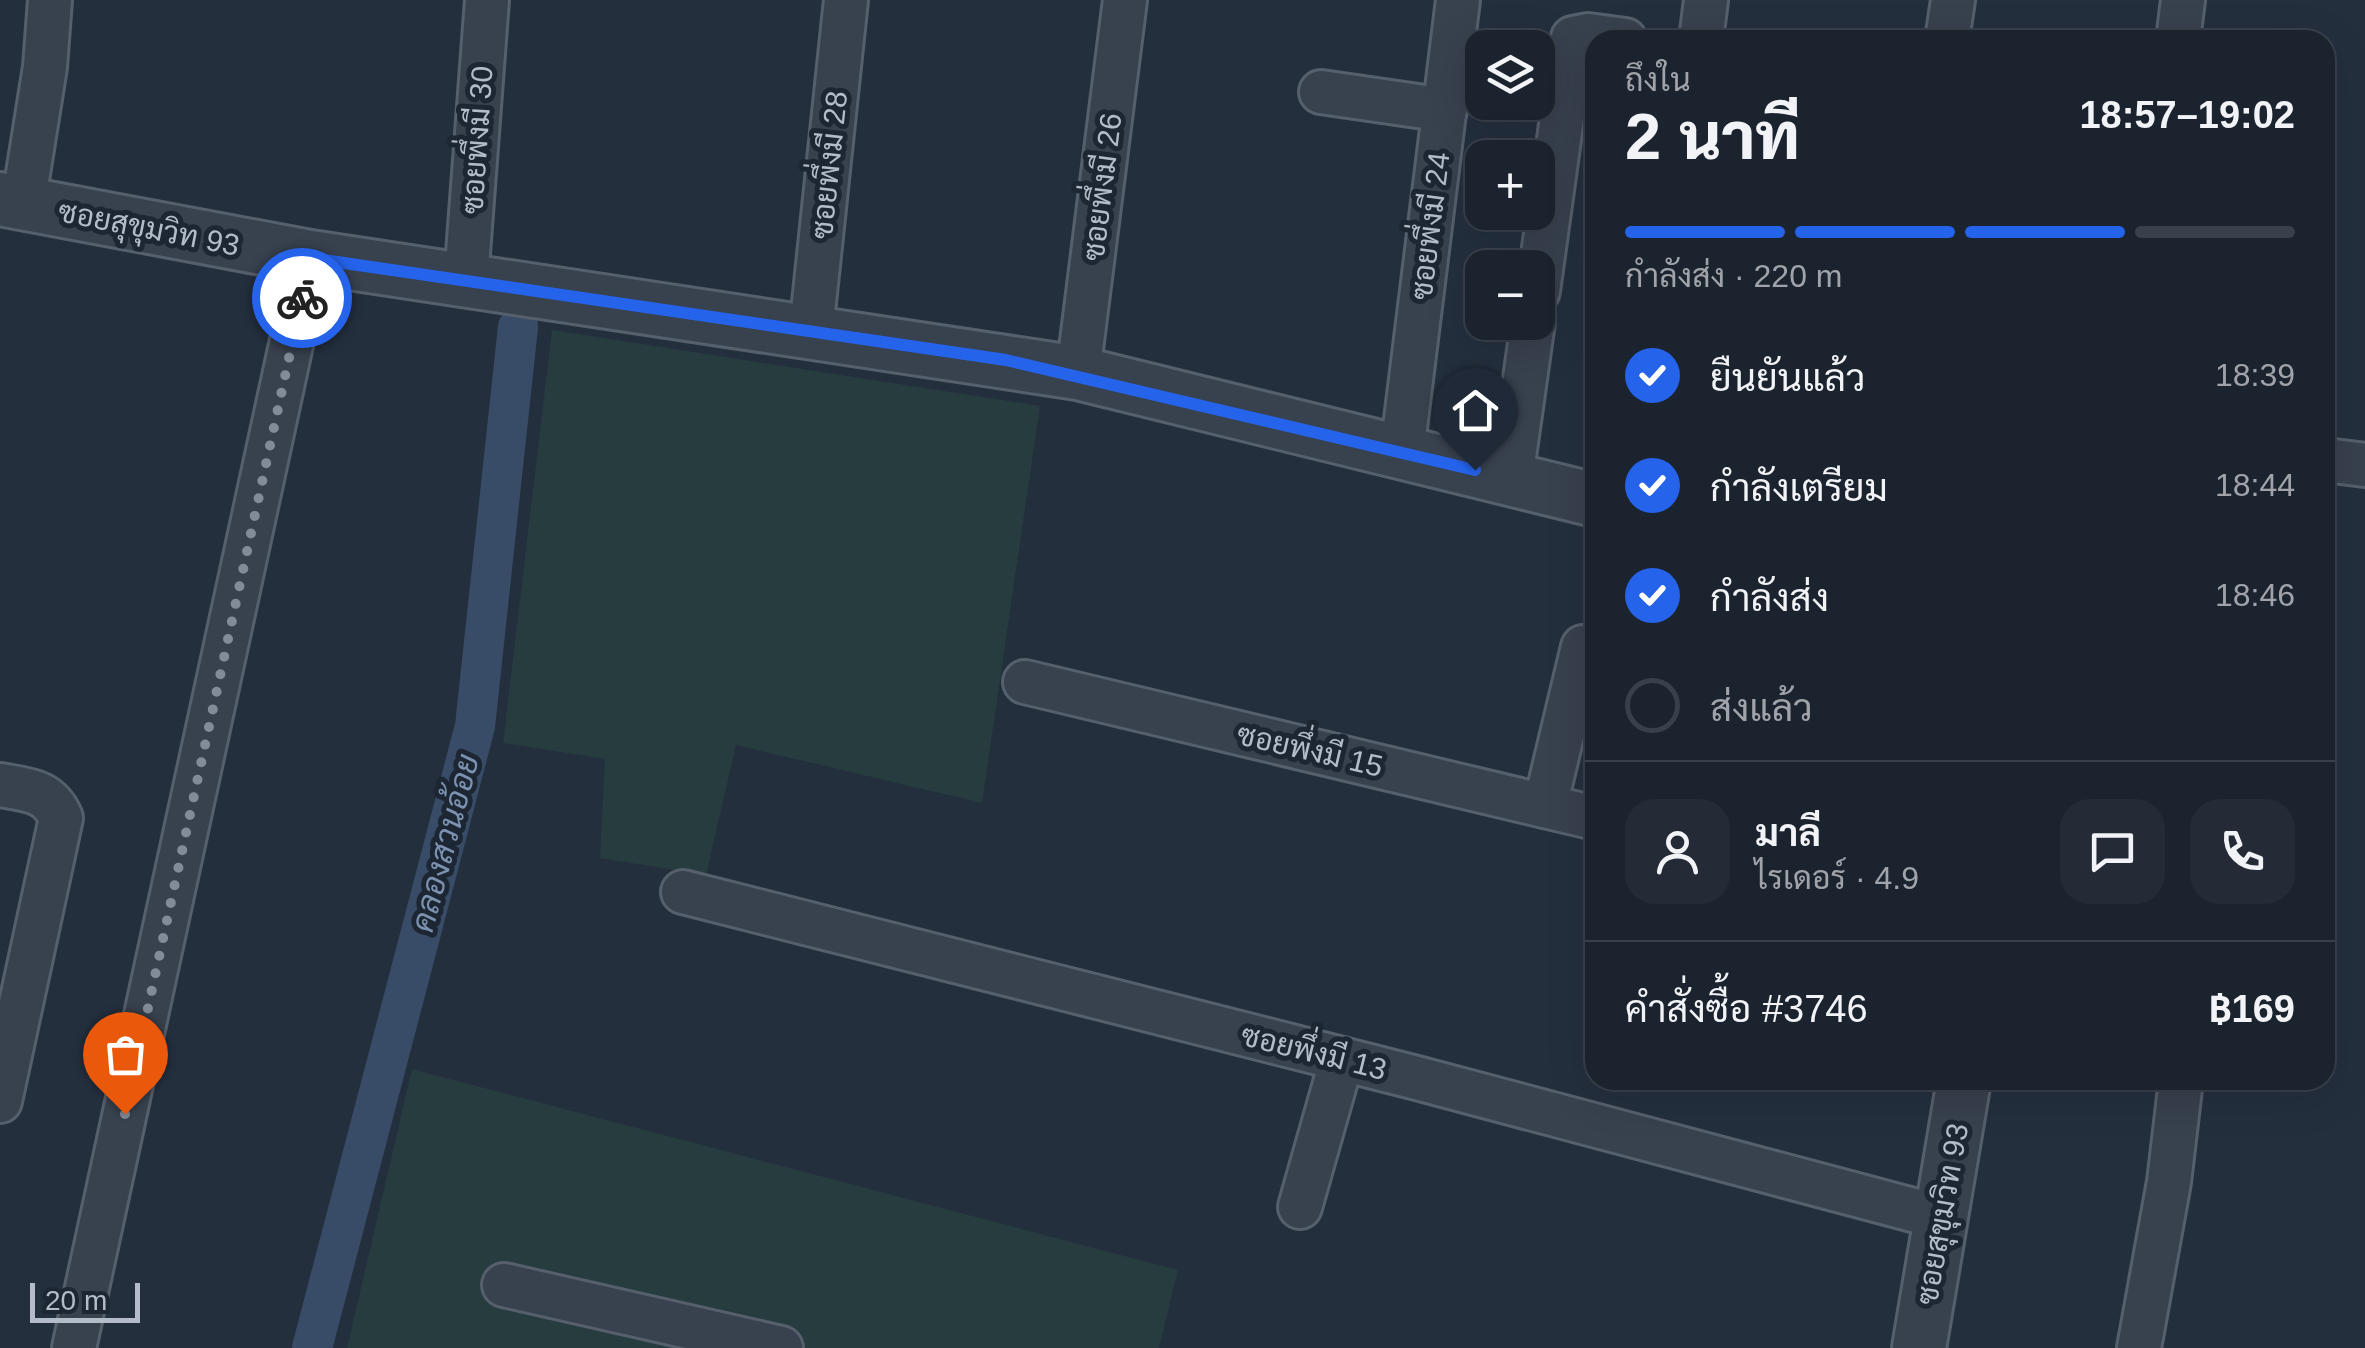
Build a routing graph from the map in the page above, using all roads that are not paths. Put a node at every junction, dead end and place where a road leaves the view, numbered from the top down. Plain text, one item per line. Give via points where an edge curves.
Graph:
1 (50, 0) edge
2 (487, 0) edge
3 (846, 0) edge
4 (1125, 0) edge
5 (1458, 0) edge
6 (1706, 0) edge
7 (1952, 0) edge
8 (2183, 0) edge
9 (1702, 30) edge
10 (1949, 30) edge
11 (2179, 30) edge
12 (1585, 36) edge
13 (1321, 92) dead end
14 (1444, 110) junction
15 (11, 202) edge
16 (1544, 250) edge
17 (310, 258) junction
18 (466, 280) junction
19 (812, 331) junction
20 (1530, 340) edge
21 (1078, 374) junction
22 (1402, 452) junction
23 (2335, 461) edge
24 (2365, 465) edge
25 (1511, 478) junction
26 (1585, 497) edge
27 (1583, 647) dead end
28 (1025, 682) dead end
29 (0, 785) edge
30 (1544, 806) junction
31 (1585, 816) edge
32 (684, 892) dead end
33 (1342, 1058) junction
34 (1962, 1090) edge
35 (2181, 1090) edge
36 (0, 1102) edge
37 (1300, 1207) dead end
38 (1943, 1218) junction
39 (504, 1285) dead end
40 (74, 1348) edge
41 (780, 1348) edge
42 (1919, 1348) edge
43 (2139, 1348) edge

1 - 15 street via 46,67
2 - 18 street, ซอยพึ่งมี 30
3 - 19 street, ซอยพึ่งมี 28
4 - 21 street, ซอยพึ่งมี 26
5 - 14 street, ซอยพึ่งมี 24
6 - 9 street
7 - 10 street
8 - 11 street
12 - 16 street via 1573,38
13 - 14 street
14 - 22 street, ซอยพึ่งมี 24
15 - 17 street, ซอยสุขุมวิท 93
17 - 18 street, ซอยสุขุมวิท 93
17 - 40 street
18 - 19 street, ซอยสุขุมวิท 93
19 - 21 street, ซอยสุขุมวิท 93
20 - 25 street
21 - 22 street, ซอยสุขุมวิท 93
22 - 25 street, ซอยสุขุมวิท 93
23 - 24 street
25 - 26 street, ซอยสุขุมวิท 93
27 - 30 street
28 - 30 street, ซอยพึ่งมี 15
29 - 36 street via 42,793 62,818
30 - 31 street, ซอยพึ่งมี 15
32 - 33 street, ซอยพึ่งมี 13
33 - 37 street
33 - 38 street, ซอยพึ่งมี 13
34 - 38 street, ซอยสุขุมวิท 93
35 - 43 street
38 - 42 street, ซอยสุขุมวิท 93
39 - 41 street

